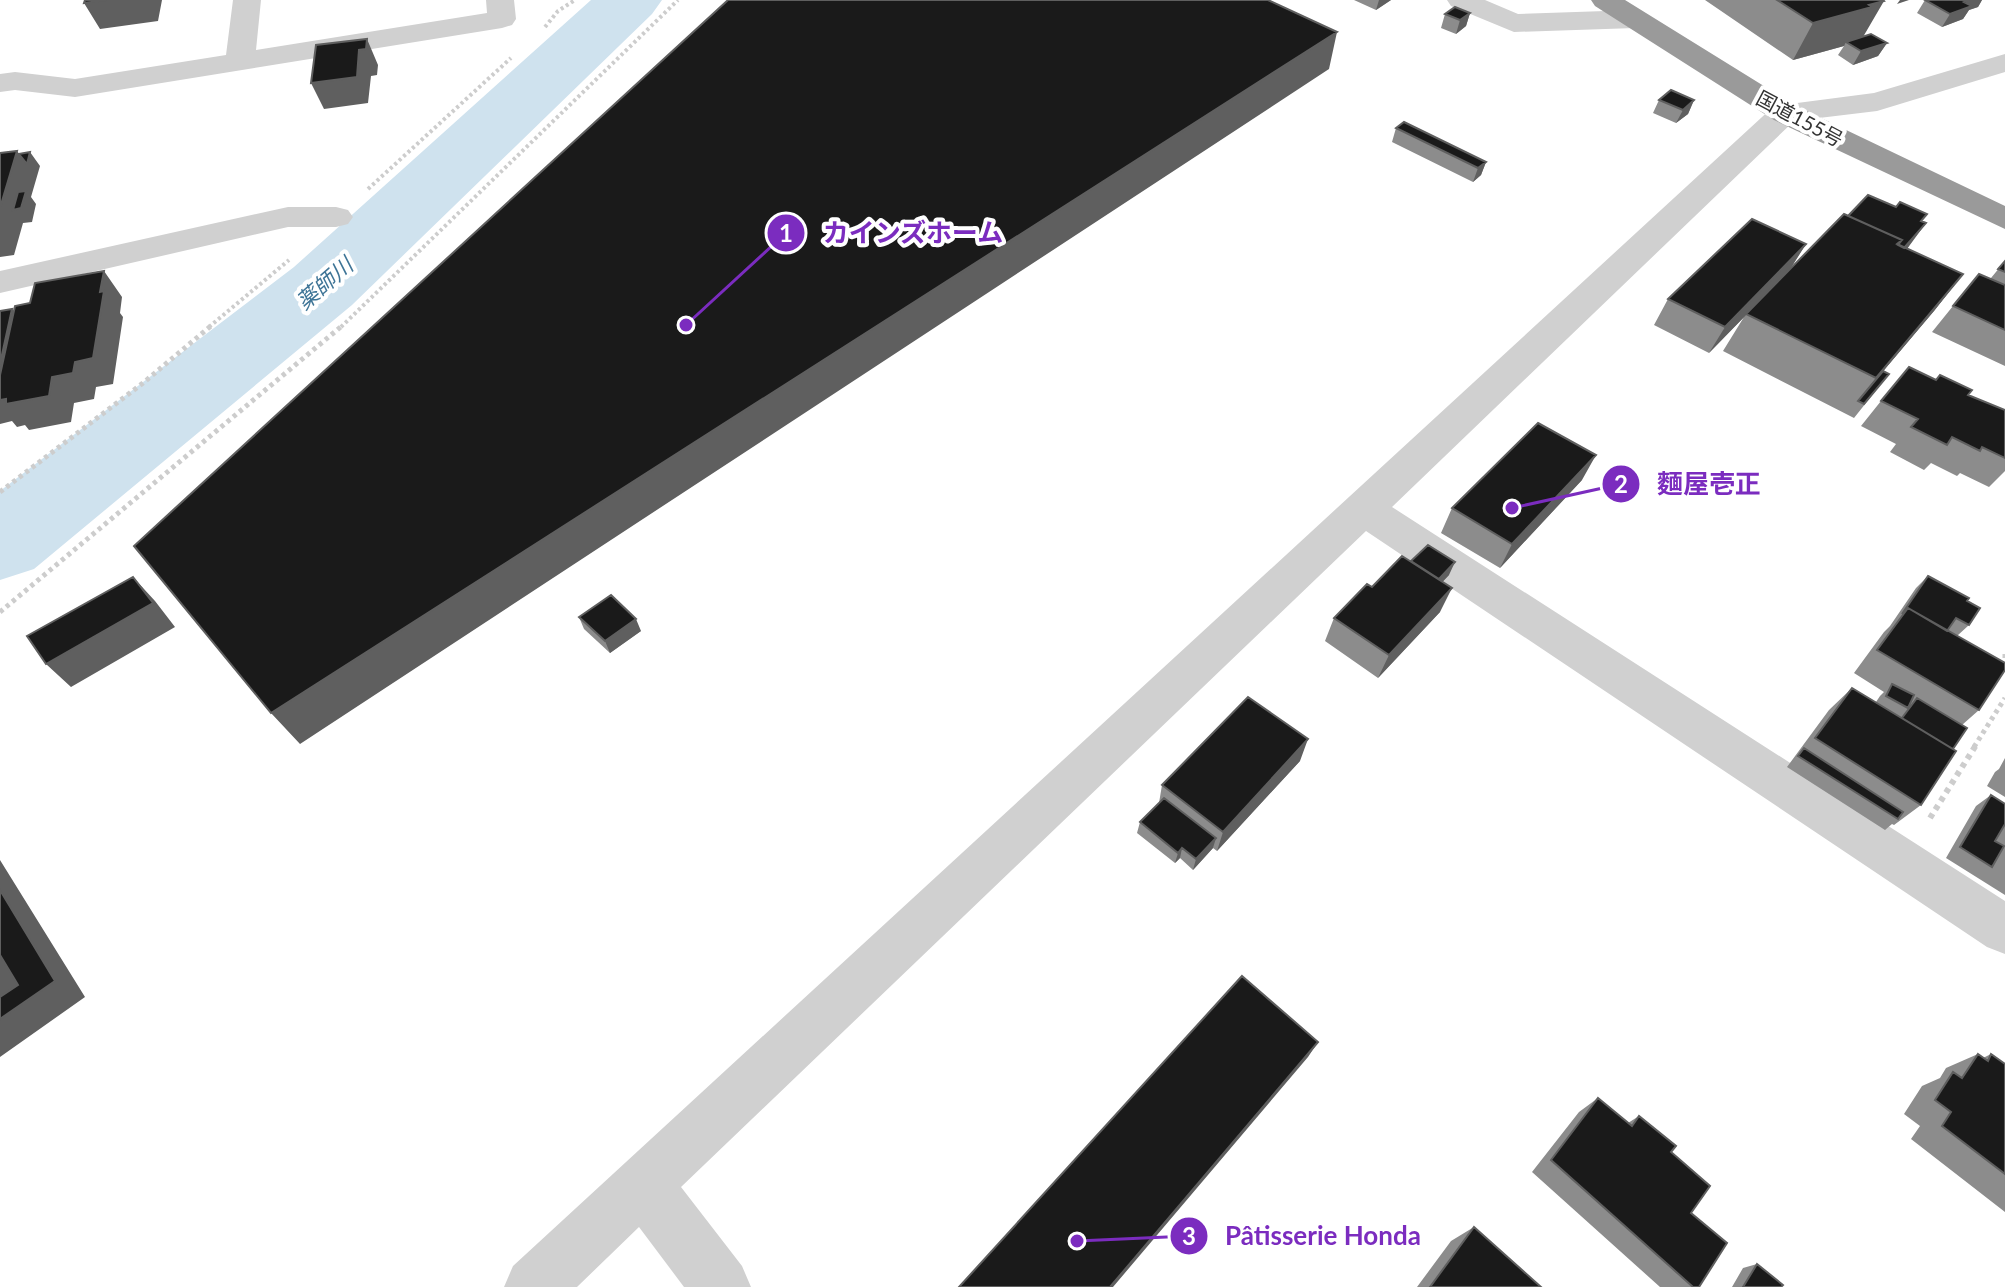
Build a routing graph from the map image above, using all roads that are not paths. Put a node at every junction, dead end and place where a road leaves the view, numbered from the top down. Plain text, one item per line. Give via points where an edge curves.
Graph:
1 (247, 0) edge
2 (500, 0) edge
3 (1461, 0) edge
4 (1605, 0) edge
5 (1635, 19) junction
6 (240, 62) junction
7 (2005, 63) edge
8 (0, 83) edge
9 (1785, 113) junction
10 (336, 217) dead end
11 (2005, 219) edge
12 (0, 282) edge
13 (1364, 509) junction
14 (2005, 930) edge
15 (644, 1186) junction
16 (534, 1287) edge
17 (721, 1287) edge

1 - 6 street
2 - 6 street via 502,19
3 - 5 street via 1514,23
4 - 5 highway, 国道155号
5 - 9 highway, 国道155号
6 - 8 street via 75,88
7 - 9 street via 1877,102
9 - 11 highway, 国道155号
9 - 13 street
10 - 12 street via 288,217
13 - 14 street
13 - 15 street
15 - 16 street
15 - 17 street

